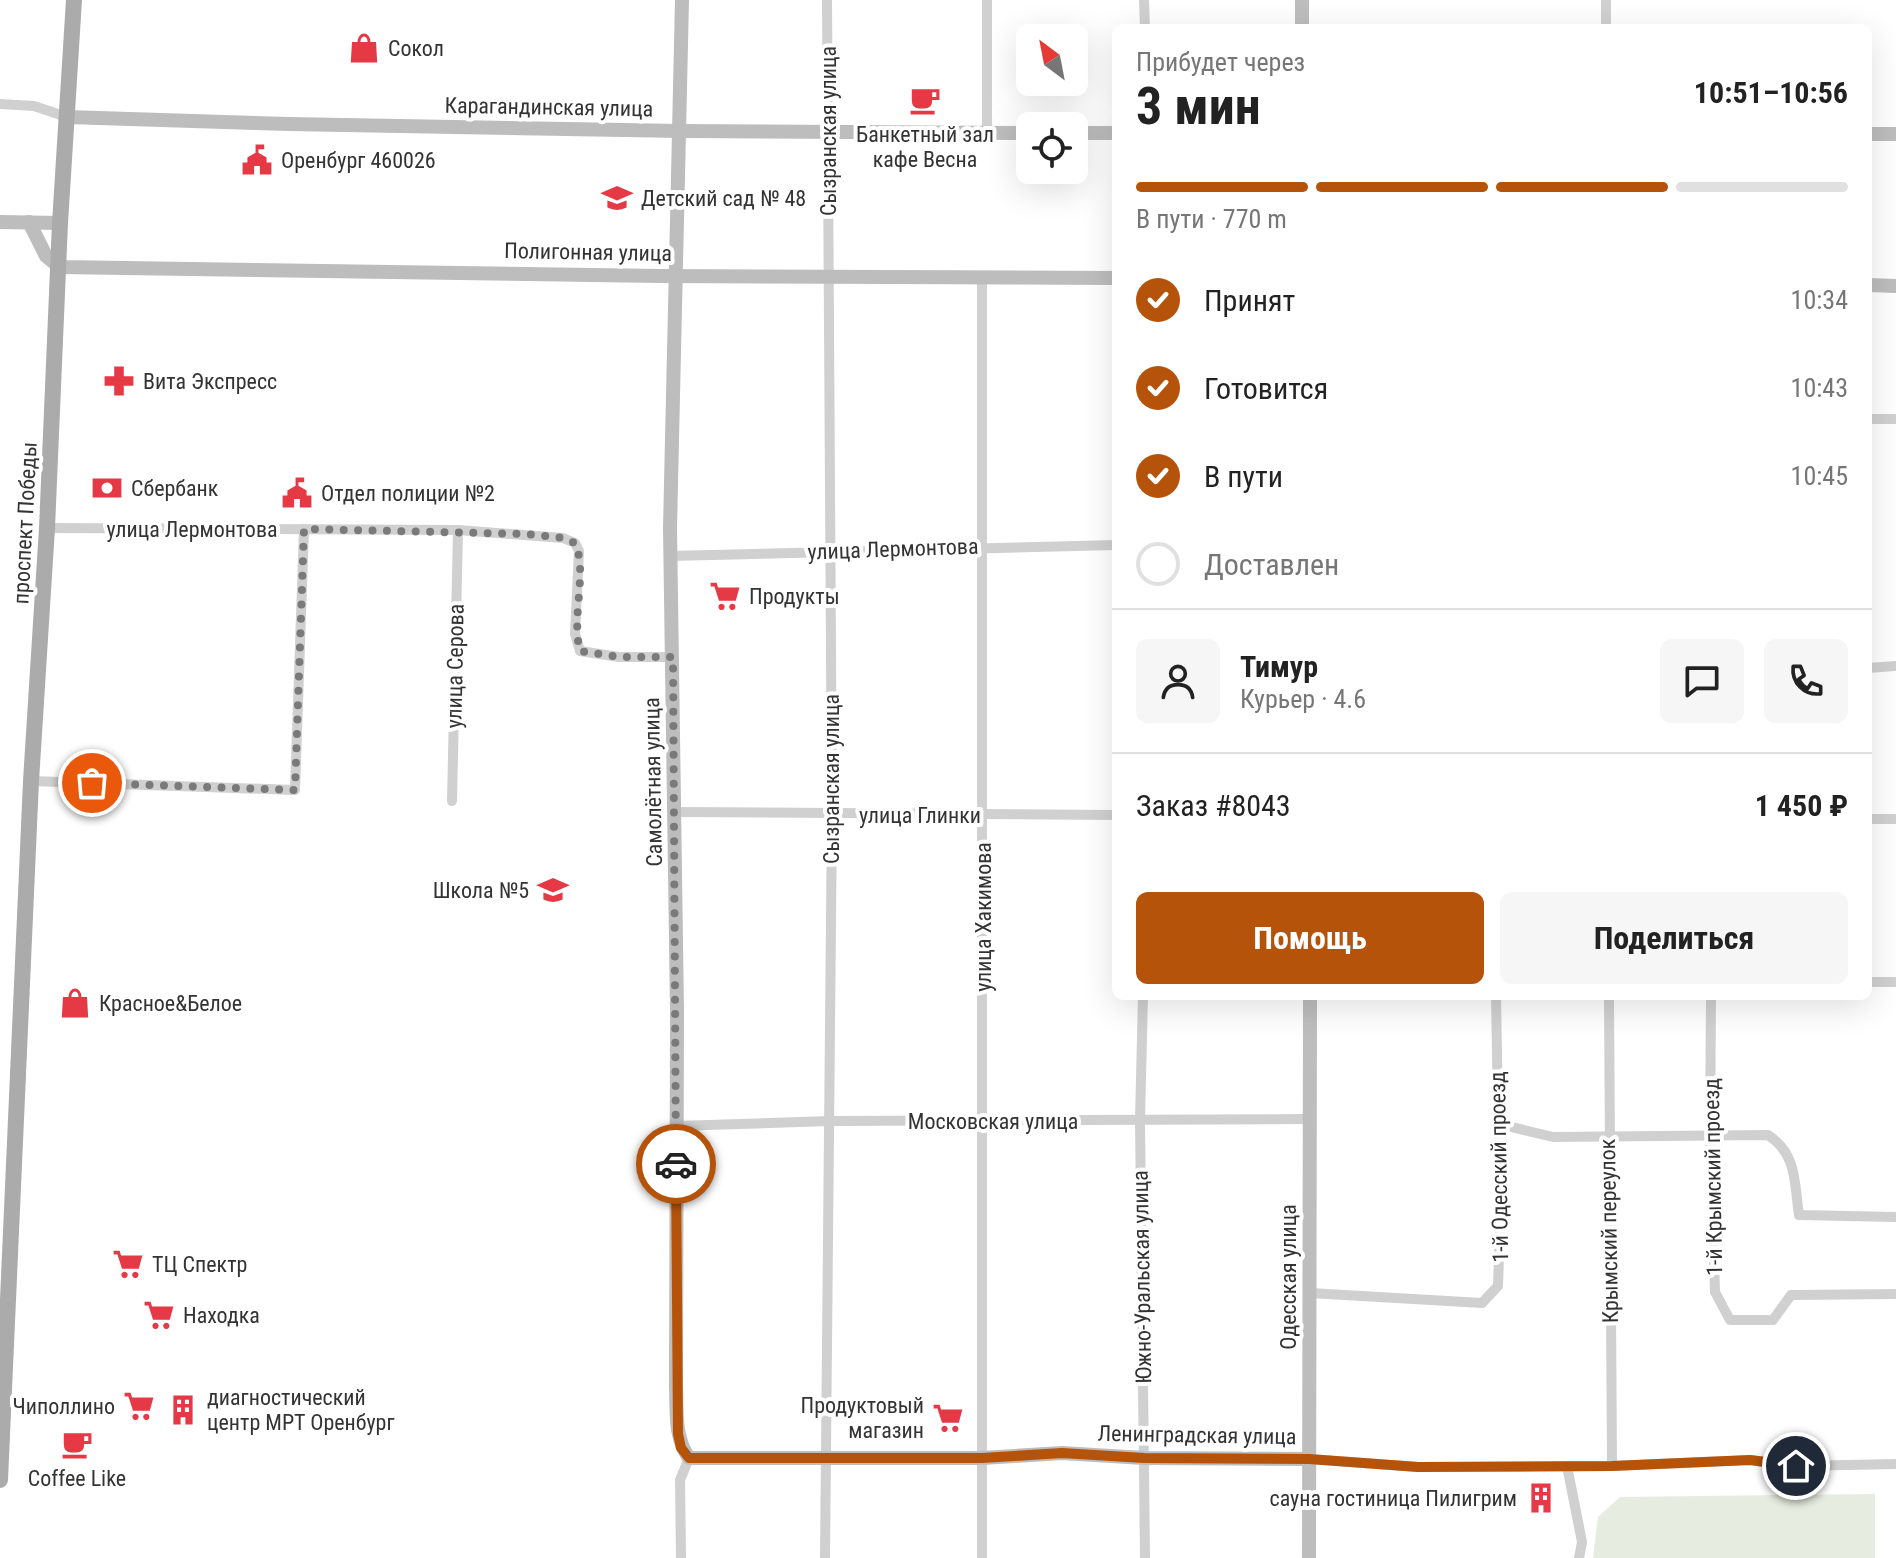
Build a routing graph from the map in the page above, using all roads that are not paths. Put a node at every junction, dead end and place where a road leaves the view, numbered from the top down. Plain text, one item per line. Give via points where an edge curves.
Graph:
1 (74, 0) edge
2 (682, 0) edge
3 (827, 0) edge
4 (987, 0) edge
5 (1144, 0) edge
6 (1302, 0) edge
7 (1606, 0) edge
8 (1145, 24) edge
9 (1302, 24) edge
10 (1606, 24) edge
11 (0, 104) edge
12 (67, 117) junction
13 (681, 131) junction
14 (829, 131) junction
15 (987, 133) junction
16 (1016, 133) edge
17 (1088, 133) edge
18 (1112, 133) edge
19 (1872, 134) edge
20 (1896, 134) edge
21 (0, 222) edge
22 (29, 222) junction
23 (60, 223) junction
24 (59, 267) junction
25 (676, 276) junction
26 (829, 277) junction
27 (982, 277) junction
28 (1112, 278) edge
29 (1872, 285) edge
30 (1896, 286) edge
31 (1872, 419) edge
32 (1896, 419) edge
33 (47, 528) junction
34 (304, 529) junction
35 (458, 530) junction
36 (1112, 545) edge
37 (983, 547) junction
38 (829, 552) junction
39 (670, 556) junction
40 (673, 657) junction
41 (1896, 666) edge
42 (1872, 668) edge
43 (31, 781) junction
44 (452, 801) dead end
45 (676, 812) junction
46 (832, 814) junction
47 (1112, 815) edge
48 (983, 816) junction
49 (1872, 819) edge
50 (1896, 819) edge
51 (1872, 982) edge
52 (1896, 982) edge
53 (1143, 1000) edge
54 (1310, 1000) edge
55 (1496, 1000) edge
56 (1609, 1000) edge
57 (1711, 1000) edge
58 (1310, 1119) junction
59 (1140, 1120) junction
60 (830, 1121) junction
61 (983, 1121) junction
62 (1499, 1124) junction
63 (676, 1126) junction
64 (1710, 1134) junction
65 (1608, 1136) junction
66 (1896, 1217) edge
67 (1310, 1293) junction
68 (1896, 1294) edge
69 (689, 1458) junction
70 (982, 1458) junction
71 (1144, 1458) junction
72 (1309, 1459) junction
73 (827, 1460) junction
74 (1896, 1464) edge
75 (1567, 1466) junction
76 (1612, 1466) junction
77 (0, 1480) edge
78 (681, 1558) edge
79 (825, 1558) edge
80 (982, 1558) edge
81 (1145, 1558) edge
82 (1309, 1558) edge
83 (1579, 1558) edge

1 - 12 main road, проспект Победы
2 - 13 street, Самолётная улица
3 - 14 street, Сызранская улица
4 - 15 street
5 - 8 street
6 - 9 street
7 - 10 street
11 - 12 street via 34,106
12 - 13 street, Карагандинская улица
12 - 23 main road, проспект Победы
13 - 14 street, Карагандинская улица
13 - 25 street, Самолётная улица
14 - 15 street, Карагандинская улица
14 - 26 street, Сызранская улица
15 - 16 street, Карагандинская улица
17 - 18 street
19 - 20 street
21 - 22 street
22 - 23 street
22 - 24 street via 46,256
23 - 24 main road, проспект Победы
24 - 25 street, Полигонная улица
24 - 33 main road, проспект Победы
25 - 26 street, Полигонная улица
25 - 39 street, Самолётная улица
26 - 27 street, Полигонная улица
26 - 38 street, Сызранская улица
27 - 28 street, Полигонная улица
27 - 37 street, улица Хакимова
29 - 30 street
31 - 32 street
33 - 34 street, улица Лермонтова
33 - 43 main road, проспект Победы
34 - 35 street, улица Лермонтова
34 - 43 street via 295,790
35 - 40 street, улица Лермонтова via 575,543 575,634 580,651
35 - 44 street, улица Серова
36 - 37 street, улица Лермонтова
37 - 38 street, улица Лермонтова
37 - 48 street, улица Хакимова
38 - 39 street, улица Лермонтова
38 - 46 street, Сызранская улица
39 - 40 street, Самолётная улица
40 - 45 street, Самолётная улица
41 - 42 street
43 - 77 main road, проспект Победы
45 - 46 street, улица Глинки
45 - 63 street, Самолётная улица
46 - 48 street, улица Глинки
46 - 60 street, Сызранская улица
47 - 48 street, улица Глинки
48 - 61 street, улица Хакимова
49 - 50 street
51 - 52 street
53 - 59 street, Южно-Уральская улица
54 - 58 street, Одесская улица
55 - 62 street, 1-й Одесский проезд
56 - 65 street, Крымский переулок
57 - 64 street, 1-й Крымский проезд
58 - 59 street, Московская улица
58 - 67 street, Одесская улица
59 - 61 street, Московская улица
59 - 71 street, Южно-Уральская улица
60 - 61 street, Московская улица
60 - 63 street, Московская улица
60 - 73 street, Сызранская улица
61 - 70 street, улица Хакимова
62 - 65 street via 1553,1137
62 - 67 street, 1-й Одесский проезд via 1500,1278 1492,1295 1482,1303
63 - 69 street, Самолётная улица via 677,1422 681,1448
64 - 65 street
64 - 66 street via 1768,1135 1787,1151 1799,1215
64 - 68 street, 1-й Крымский проезд via 1715,1292 1730,1320 1773,1320 1791,1295
65 - 76 street, Крымский переулок
67 - 72 street, Одесская улица
69 - 73 street, Ленинградская улица
69 - 78 street via 680,1480
70 - 71 street, Ленинградская улица via 1062,1453
70 - 73 street, Ленинградская улица
70 - 80 street, улица Хакимова
71 - 72 street, Ленинградская улица
71 - 81 street, Южно-Уральская улица
72 - 75 street, Ленинградская улица via 1418,1467
72 - 82 street, Одесская улица
73 - 79 street, Сызранская улица
74 - 76 street, Ленинградская улица via 1796,1466 1750,1460
75 - 76 street, Ленинградская улица
75 - 83 street via 1582,1542

